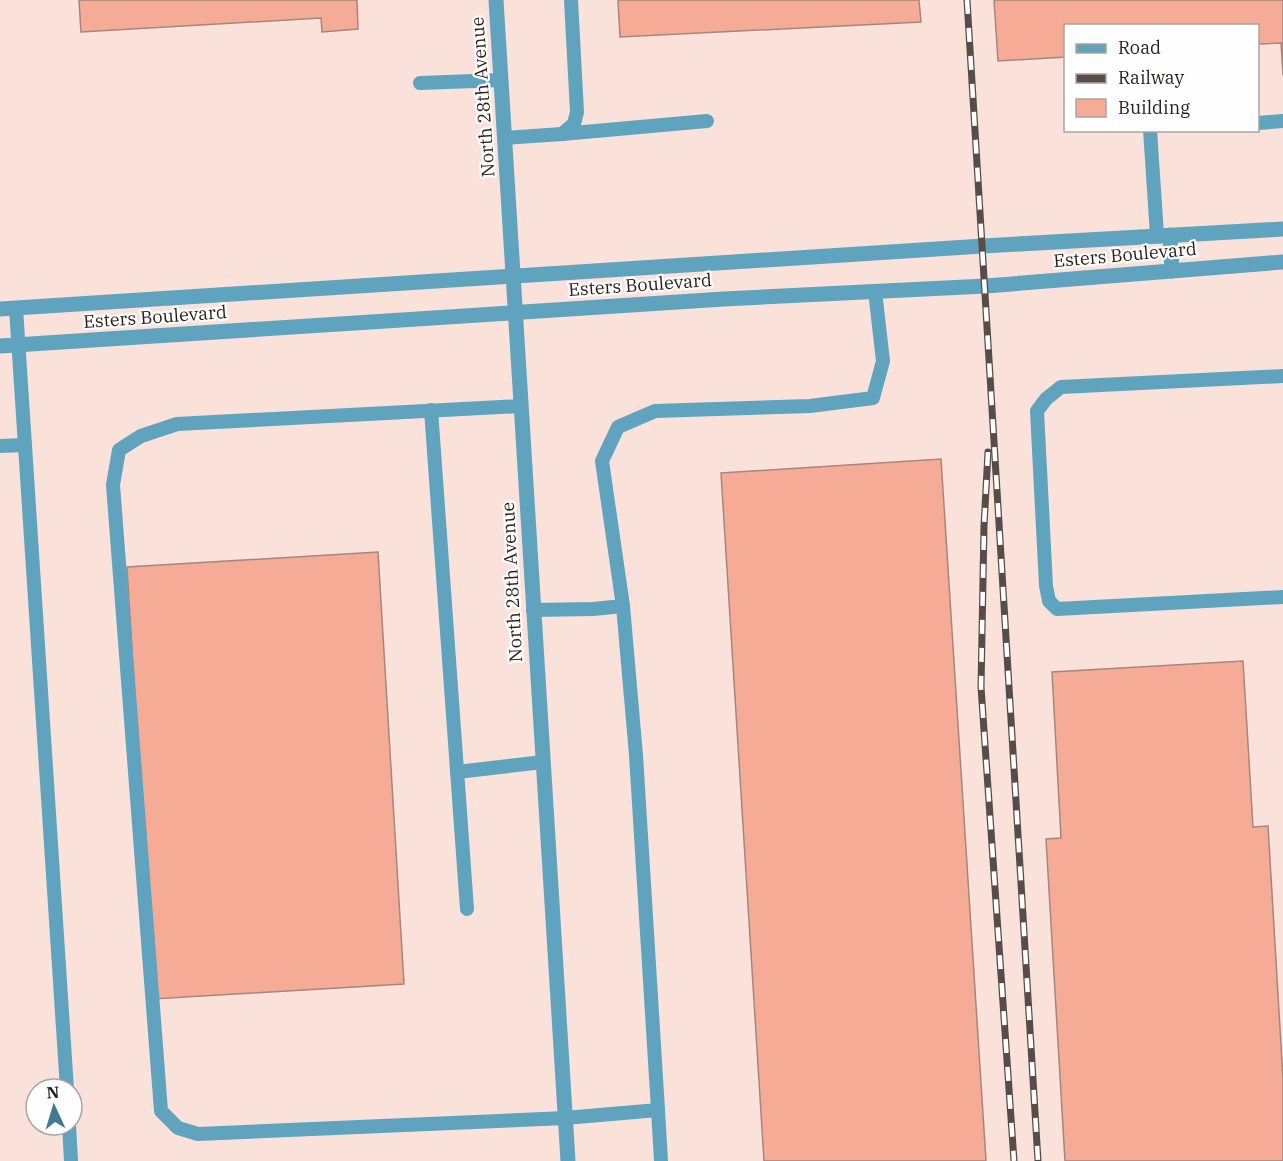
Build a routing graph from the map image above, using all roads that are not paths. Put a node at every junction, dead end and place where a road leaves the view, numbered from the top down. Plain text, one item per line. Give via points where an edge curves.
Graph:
1 (496, 0) edge
2 (571, 0) edge
3 (501, 80) junction
4 (420, 83) dead end
5 (707, 121) dead end
6 (1283, 121) edge
7 (1259, 123) edge
8 (1150, 132) edge
9 (562, 134) junction
10 (505, 138) junction
11 (1283, 229) edge
12 (1164, 235) junction
13 (1283, 262) edge
14 (1172, 271) junction
15 (513, 277) junction
16 (875, 291) junction
17 (16, 308) junction
18 (0, 309) edge
19 (515, 314) junction
20 (18, 345) junction
21 (0, 346) edge
22 (1283, 376) edge
23 (521, 406) junction
24 (431, 410) junction
25 (25, 445) junction
26 (0, 446) edge
27 (1283, 597) edge
28 (623, 606) junction
29 (533, 610) junction
30 (543, 762) junction
31 (457, 772) junction
32 (467, 909) dead end
33 (66, 1077) edge
34 (658, 1110) junction
35 (565, 1118) junction
36 (70, 1137) edge
37 (71, 1161) edge
38 (568, 1161) edge
39 (661, 1161) edge

1 - 3 street, North 28th Avenue
2 - 9 lane via 578,112 574,124
3 - 4 lane
3 - 10 street, North 28th Avenue
5 - 9 lane
6 - 7 lane
8 - 12 lane
9 - 10 lane
10 - 15 street, North 28th Avenue
11 - 12 street, Esters Boulevard
12 - 14 street
12 - 15 street, Esters Boulevard
13 - 14 street, Esters Boulevard
14 - 16 street, Esters Boulevard
15 - 17 street, Esters Boulevard
15 - 19 street, North 28th Avenue
16 - 19 street, Esters Boulevard
16 - 28 lane via 883,361 873,398 810,406 655,411 618,427 602,461
17 - 18 street, Esters Boulevard
17 - 20 lane
19 - 20 street, Esters Boulevard
19 - 23 street, North 28th Avenue
20 - 21 street, Esters Boulevard
20 - 25 lane
22 - 27 lane via 1061,387 1037,411 1046,586 1049,601 1058,609
23 - 24 lane
23 - 29 street, North 28th Avenue
24 - 31 lane
24 - 35 lane via 177,424 141,436 119,450 113,486 161,1111 178,1128 198,1134
25 - 26 lane
25 - 33 lane
28 - 29 lane
28 - 34 lane
29 - 30 street, North 28th Avenue
30 - 31 lane
30 - 35 street, North 28th Avenue
31 - 32 lane
34 - 35 lane
34 - 39 lane
35 - 38 street, North 28th Avenue
36 - 37 lane

